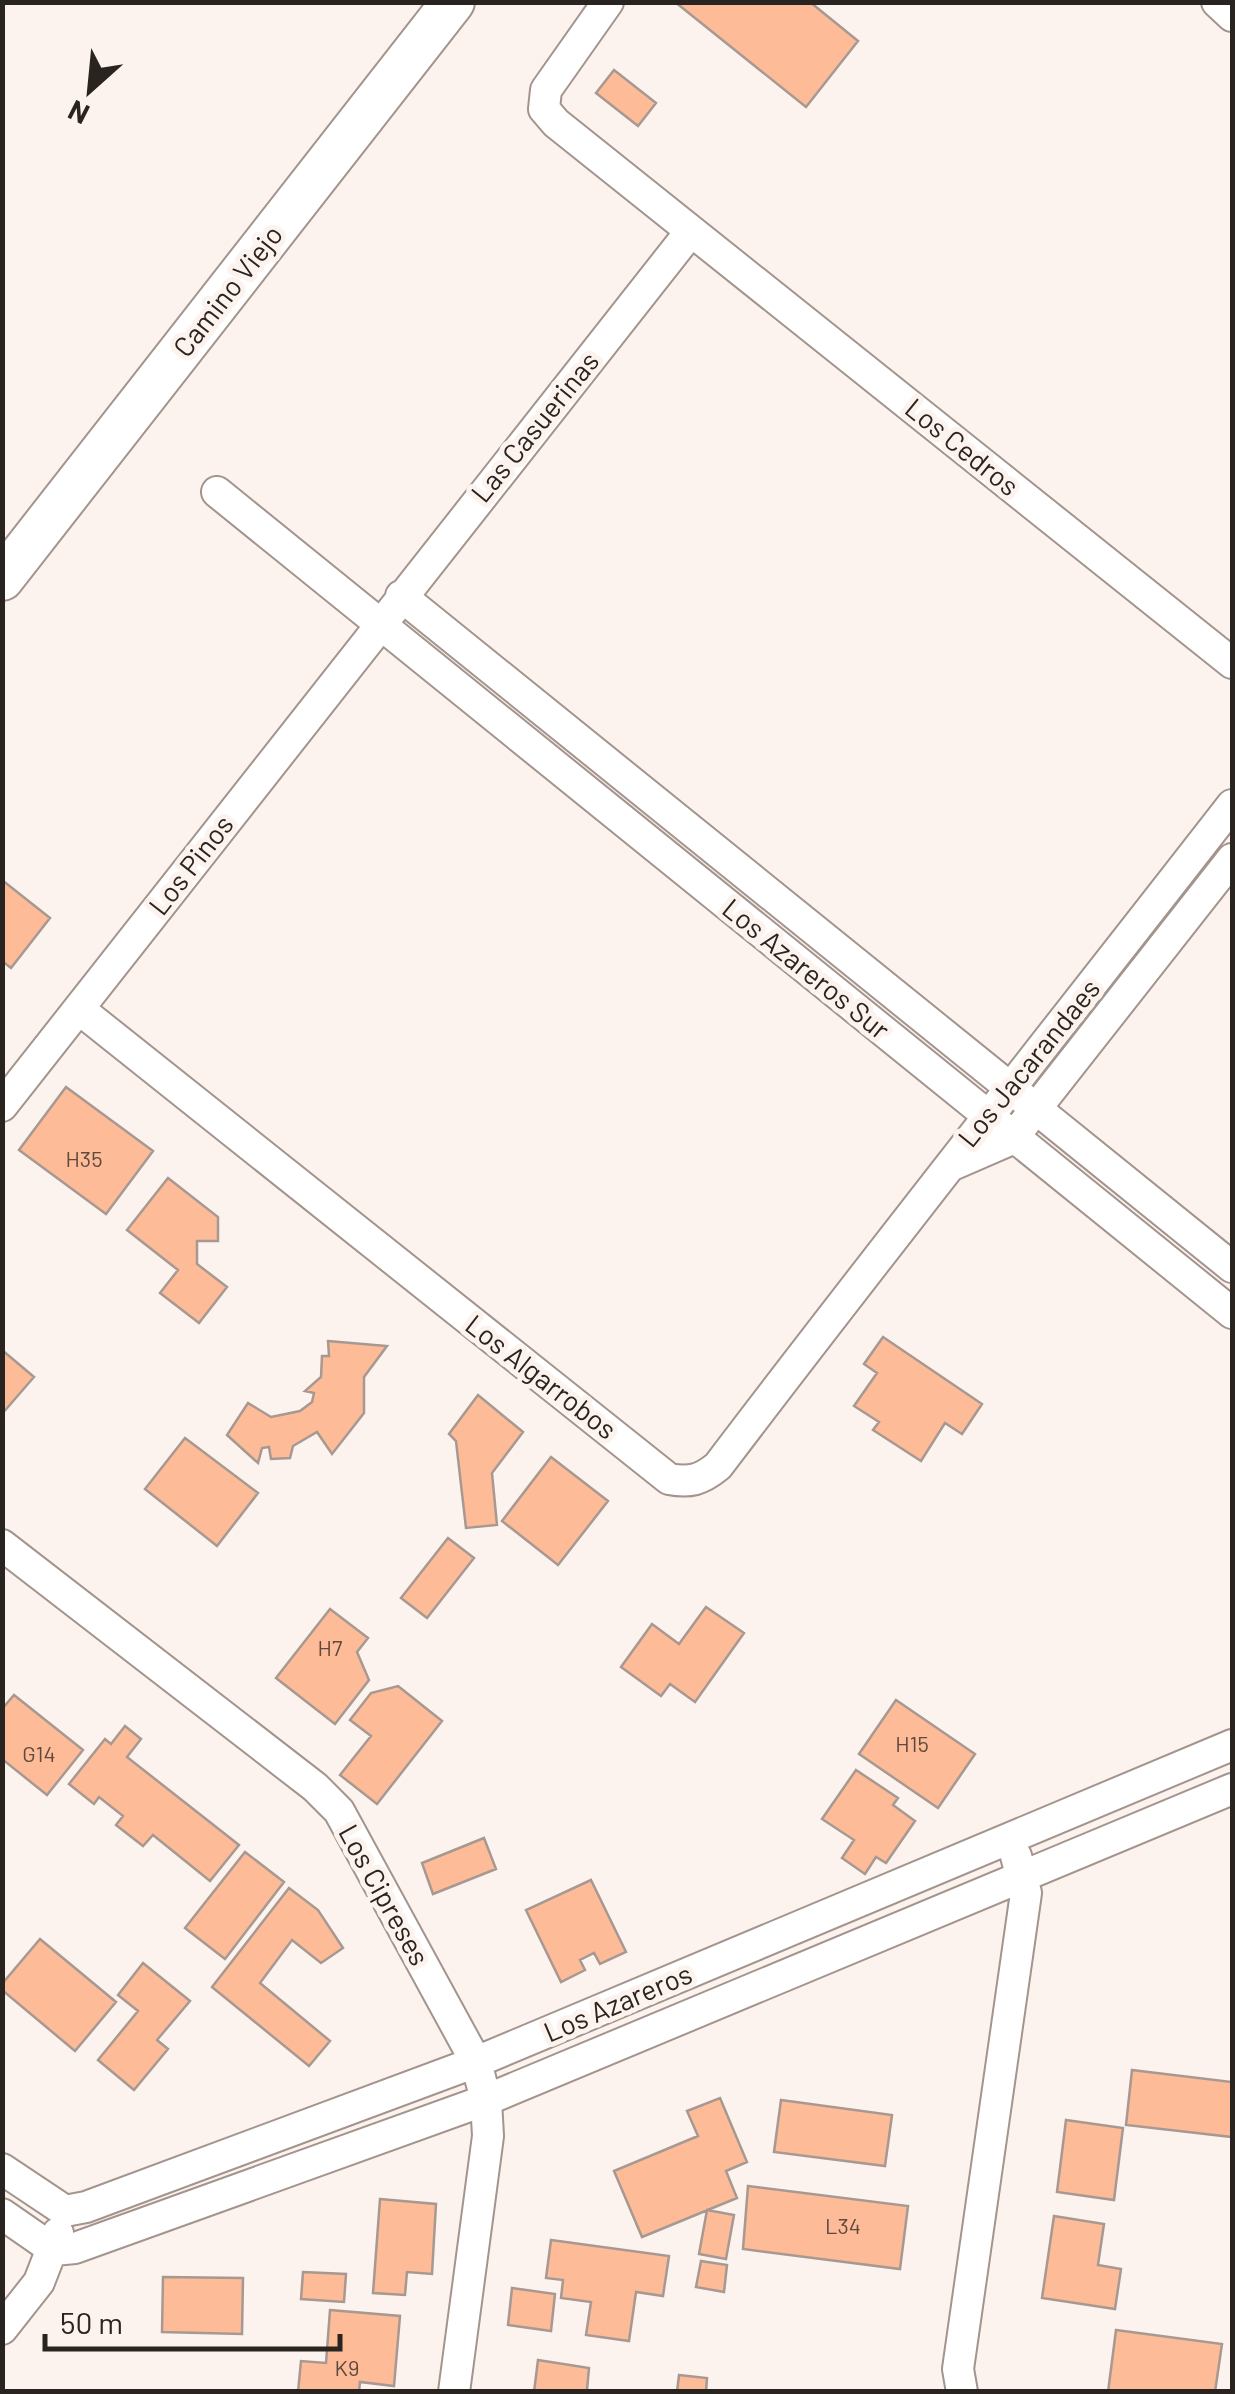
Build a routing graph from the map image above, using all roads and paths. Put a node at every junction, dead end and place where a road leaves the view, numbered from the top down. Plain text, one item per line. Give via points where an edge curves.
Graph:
1 (453, 2) edge
2 (608, 2) edge
3 (1217, 2) edge
4 (1232, 16) edge
5 (692, 231) junction
6 (217, 492) dead end
7 (2, 580) edge
8 (401, 596) junction
9 (379, 624) junction
10 (1232, 663) edge
11 (1232, 805) edge
12 (1232, 860) edge
13 (78, 1009) junction
14 (1012, 1088) junction
15 (2, 1106) edge
16 (1037, 1110) junction
17 (989, 1116) junction
18 (1012, 1139) junction
19 (943, 1169) junction
20 (1232, 1267) edge
21 (1232, 1313) edge
22 (2, 1545) edge
23 (1232, 1744) edge
24 (1232, 1788) edge
25 (1009, 1840) junction
26 (1024, 1873) junction
27 (476, 2062) junction
28 (486, 2100) junction
29 (2, 2169) edge
30 (65, 2211) junction
31 (2, 2214) edge
32 (54, 2250) junction
33 (2, 2329) edge
34 (454, 2392) edge
35 (962, 2392) edge

1 - 7 main road, Camino Viejo
2 - 5 street, Los Cedros via 546,90 544,109
3 - 4 street
5 - 8 street, Las Casuerinas
5 - 10 street, Los Cedros
6 - 9 street, Los Azareros Sur
8 - 9 street, Las Casuerinas
8 - 14 street, Los Azareros Sur
9 - 13 street, Los Pinos
9 - 17 street, Los Azareros Sur
11 - 14 street, Los Jacarandaes
12 - 16 street, Los Jacarandaes
13 - 15 street, Los Pinos
13 - 19 street, Los Algarrobos via 669,1478 687,1482 718,1466
14 - 16 street, Los Azareros Sur
14 - 17 street, Los Jacarandaes
16 - 18 street, Los Jacarandaes
16 - 20 street, Los Azareros Sur
17 - 18 street, Los Azareros Sur
17 - 19 street, Los Jacarandaes
18 - 19 street, Los Jacarandaes
18 - 21 street, Los Azareros Sur
22 - 27 street, Los Cipreses via 339,1811
23 - 25 street, Los Azareros
24 - 26 street, Los Azareros
25 - 26 street
25 - 27 street, Los Azareros
26 - 28 street, Los Azareros
26 - 35 street via 958,2370
27 - 28 street, Los Cipreses
27 - 30 street, Los Azareros
28 - 32 street, Los Azareros
28 - 34 street, Los Cipreses via 488,2136
29 - 30 street
30 - 32 street
31 - 32 street
32 - 33 street

